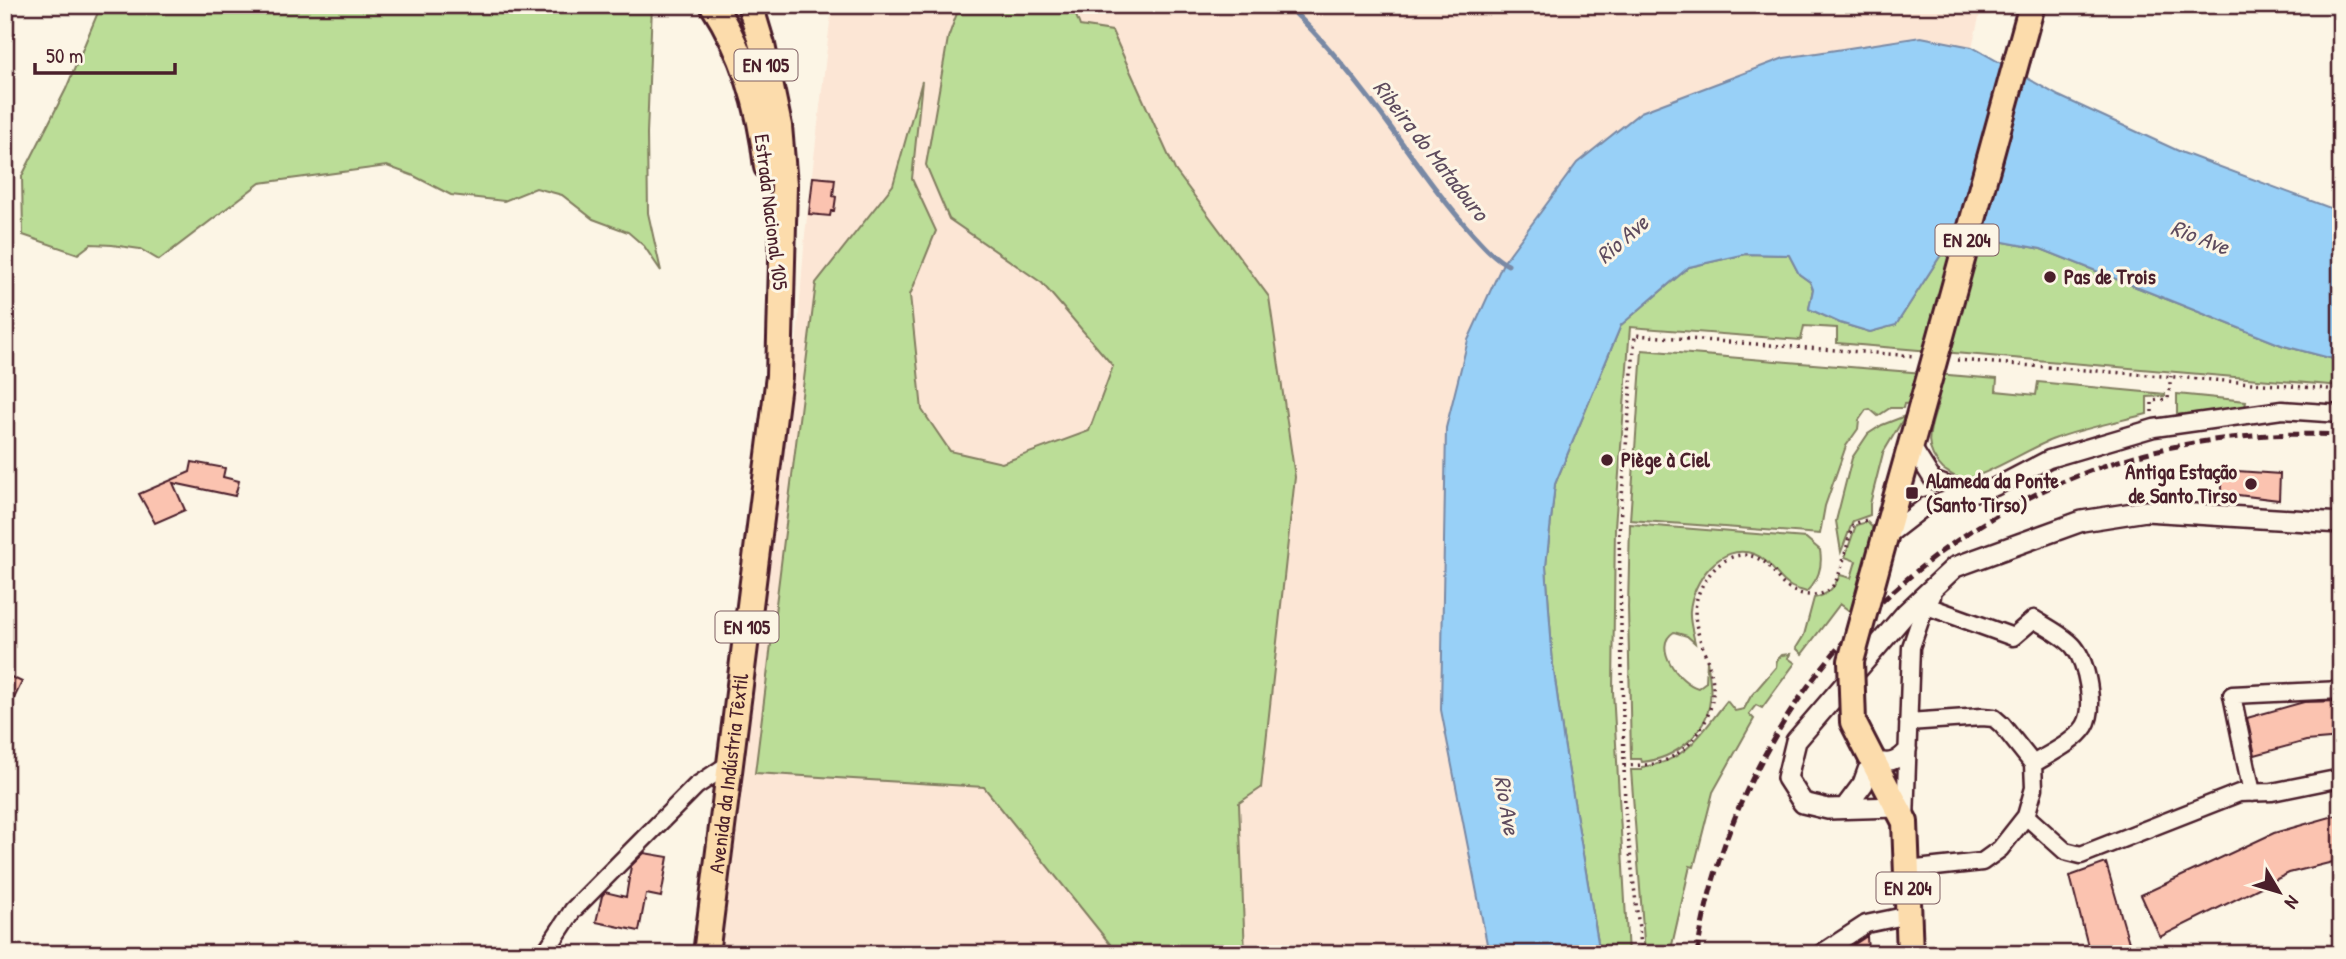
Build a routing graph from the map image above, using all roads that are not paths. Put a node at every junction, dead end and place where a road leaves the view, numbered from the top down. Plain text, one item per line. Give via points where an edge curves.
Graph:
1 (713, 5) edge
2 (750, 5) edge
3 (2032, 5) edge
4 (782, 300) junction
5 (2341, 414) edge
6 (1914, 434) junction
7 (1970, 494) junction
8 (2341, 523) edge
9 (1878, 528) junction
10 (1942, 579) junction
11 (1927, 606) junction
12 (1894, 625) junction
13 (1911, 646) junction
14 (2341, 690) edge
15 (1908, 722) junction
16 (1908, 749) junction
17 (1872, 759) junction
18 (729, 764) junction
19 (2033, 764) junction
20 (2341, 778) edge
21 (2252, 793) junction
22 (1845, 808) junction
23 (1901, 814) junction
24 (2026, 816) junction
25 (1907, 870) junction
26 (1909, 915) junction
27 (544, 954) edge
28 (706, 954) edge
29 (1821, 954) edge
30 (1910, 954) edge

1 - 4 main road, Estrada Nacional 105 / EN 105 via 736,47 764,142
2 - 4 main road, Estrada Nacional 105 / EN 105 via 779,126 784,185
3 - 6 main road, EN 204, bridge
4 - 18 main road, Avenida da Indústria Têxtil / EN 105 via 779,376
5 - 7 street via 2282,411 2154,428 2049,459 1995,487
6 - 7 street via 1933,480
6 - 9 main road, EN 204
7 - 9 street via 1926,506
8 - 10 street via 2146,511 2082,521 1955,567
9 - 17 main road, EN 204, bridge via 1851,661 1853,722
10 - 11 street
10 - 12 street
11 - 13 street
11 - 19 street via 2013,636 2034,619 2074,647 2087,678 2087,724
12 - 13 street
12 - 22 street via 1796,741 1787,778 1804,803
13 - 15 street
14 - 21 street via 2232,695
15 - 16 street
15 - 19 street via 1994,718
16 - 17 street via 1888,764
16 - 23 street
17 - 22 street via 1863,784
17 - 23 main road, EN 204
18 - 27 street via 696,786 573,910
18 - 28 main road, Avenida da Indústria Têxtil / EN 105
19 - 24 street via 2034,788
20 - 21 street
21 - 24 street via 2239,793 2081,855 2065,851
22 - 23 street
23 - 25 main road, EN 204
24 - 25 street via 2000,849 1982,862
25 - 26 main road, EN 204
26 - 29 street via 1866,924
26 - 30 main road, EN 204

